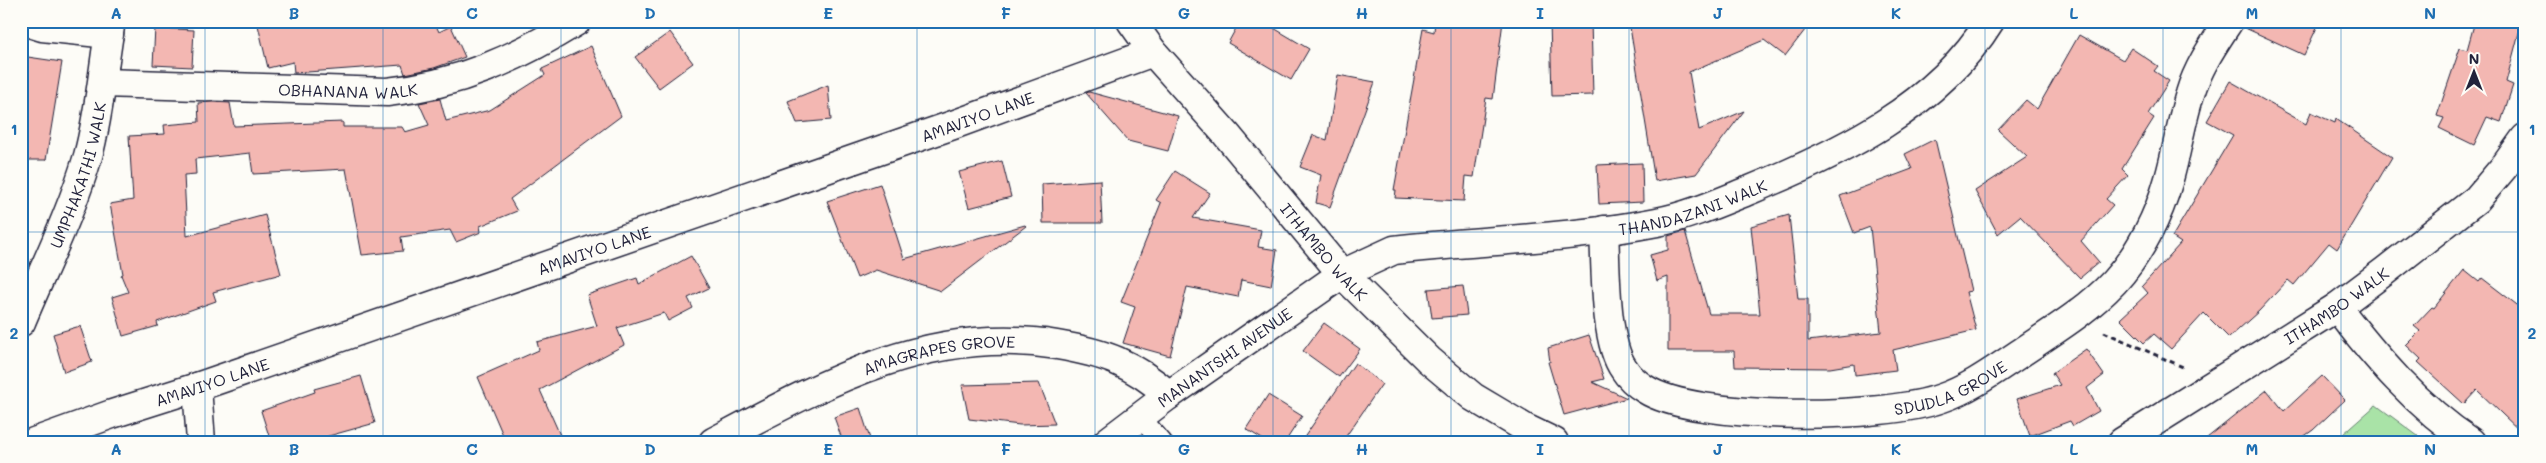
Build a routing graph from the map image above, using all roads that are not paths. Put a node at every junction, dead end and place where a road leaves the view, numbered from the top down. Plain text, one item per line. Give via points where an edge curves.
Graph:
1 (22, 21) edge
2 (577, 21) edge
3 (1131, 21) edge
4 (1990, 21) edge
5 (2229, 21) edge
6 (110, 28) edge
7 (1153, 52) junction
8 (103, 83) junction
9 (2525, 138) edge
10 (1604, 230) junction
11 (1342, 274) junction
12 (27, 292) edge
13 (2336, 307) junction
14 (21, 322) edge
15 (197, 387) junction
16 (1169, 395) junction
17 (1140, 417) junction
18 (34, 442) edge
19 (201, 442) edge
20 (713, 442) edge
21 (1107, 442) edge
22 (1162, 442) edge
23 (1554, 442) edge
24 (2122, 442) edge
25 (2472, 442) edge

1 - 6 street via 42,27
2 - 8 street, OBHANANA WALK via 472,75 410,90 387,92
3 - 7 street, ITHAMBO WALK
4 - 10 street, THANDAZANI WALK via 1967,55 1944,79 1919,100 1849,144 1807,166 1709,206 1660,222
5 - 10 street, SDUDLA GROVE via 2199,70 2169,180 2149,229 2115,281 2072,317 1968,387 1922,405 1896,410 1814,413 1733,411 1702,408 1646,390 1622,367 1614,347
6 - 8 street, UMPHAKATHI WALK
7 - 11 street, ITHAMBO WALK
7 - 15 street, AMAVIYO LANE
8 - 12 street, UMPHAKATHI WALK via 79,184
9 - 13 street, ITHAMBO WALK via 2476,199
10 - 11 street, THANDAZANI WALK via 1394,250
11 - 16 street, MANANTSHI AVENUE
11 - 23 street, ITHAMBO WALK via 1429,360 1474,397
12 - 14 street, UMPHAKATHI WALK
13 - 24 street, ITHAMBO WALK
13 - 25 street via 2372,354 2434,414
15 - 18 street, AMAVIYO LANE
15 - 19 street
16 - 17 street, MANANTSHI AVENUE
16 - 20 street, AMAGRAPES GROVE via 1146,375 1101,354 1040,342 956,343 880,362 807,394
17 - 21 street, MANANTSHI AVENUE
17 - 22 lane

